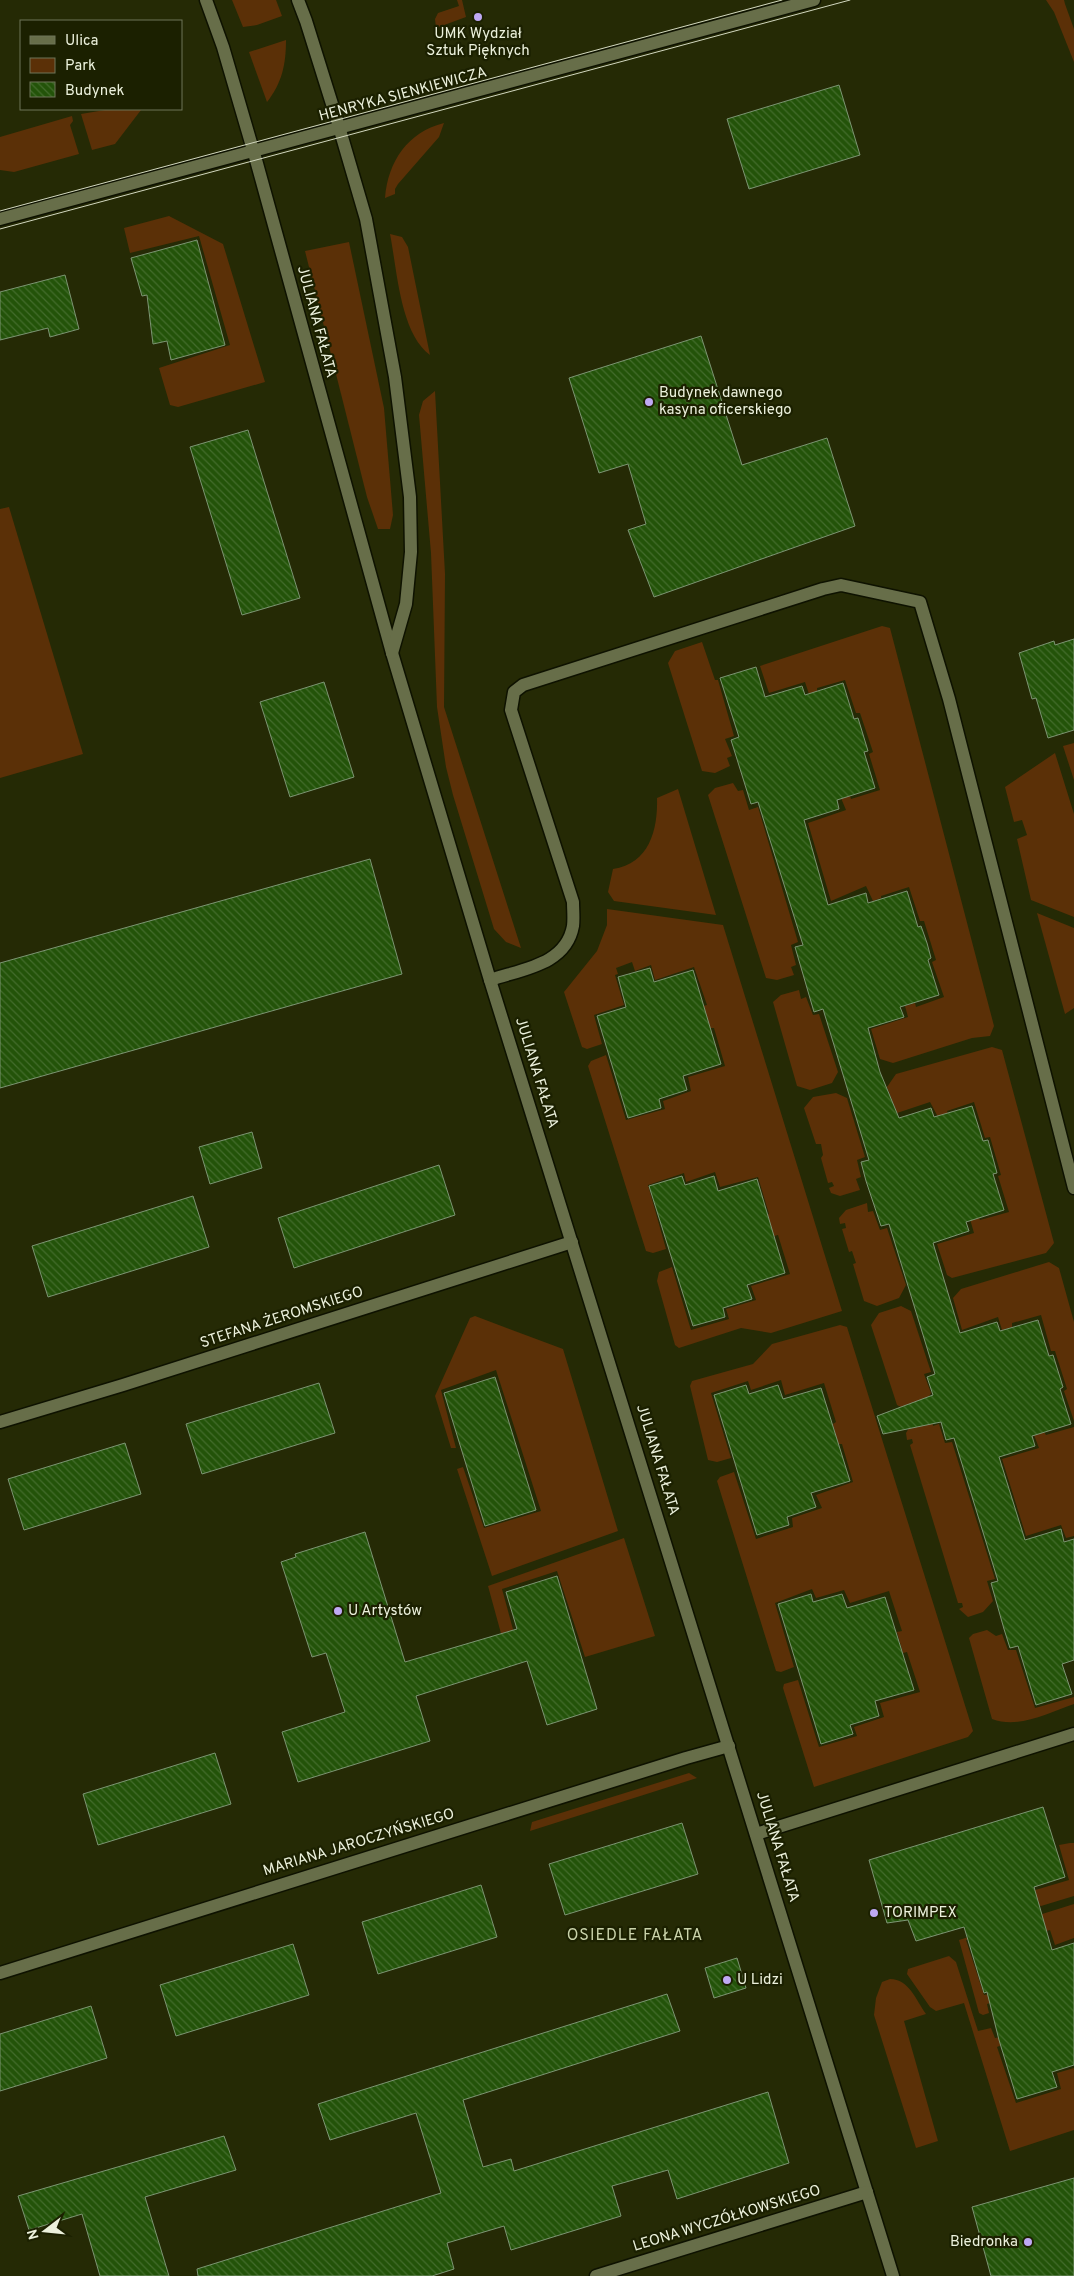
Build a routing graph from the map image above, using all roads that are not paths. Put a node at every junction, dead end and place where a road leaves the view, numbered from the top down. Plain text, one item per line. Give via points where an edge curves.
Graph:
1 (206, 0) edge
2 (298, 0) edge
3 (814, 0) edge
4 (340, 129) junction
5 (253, 152) junction
6 (0, 219) edge
7 (392, 653) junction
8 (490, 980) junction
9 (1074, 1188) edge
10 (572, 1242) junction
11 (0, 1422) edge
12 (1074, 1734) edge
13 (729, 1746) junction
14 (756, 1834) junction
15 (0, 1973) edge
16 (868, 2192) junction
17 (596, 2276) edge
18 (894, 2276) edge

1 - 5 street, JULIANA FAŁATA
2 - 4 street
3 - 4 street, HENRYKA SIENKIEWICZA
4 - 5 street, HENRYKA SIENKIEWICZA
4 - 7 street via 366,219 389,339 410,497 412,552 408,588
5 - 6 street, HENRYKA SIENKIEWICZA
5 - 7 street, JULIANA FAŁATA
7 - 8 street, JULIANA FAŁATA
8 - 9 street via 549,961 568,942 573,925 573,902 511,710 514,692 523,685 841,585 920,602 949,699
8 - 10 street, JULIANA FAŁATA
10 - 11 street, STEFANA ŻEROMSKIEGO
10 - 13 street, JULIANA FAŁATA
12 - 14 street
13 - 14 street, JULIANA FAŁATA
13 - 15 street, MARIANA JAROCZYŃSKIEGO
14 - 16 street, JULIANA FAŁATA
16 - 17 street, LEONA WYCZÓŁKOWSKIEGO
16 - 18 street, JULIANA FAŁATA

